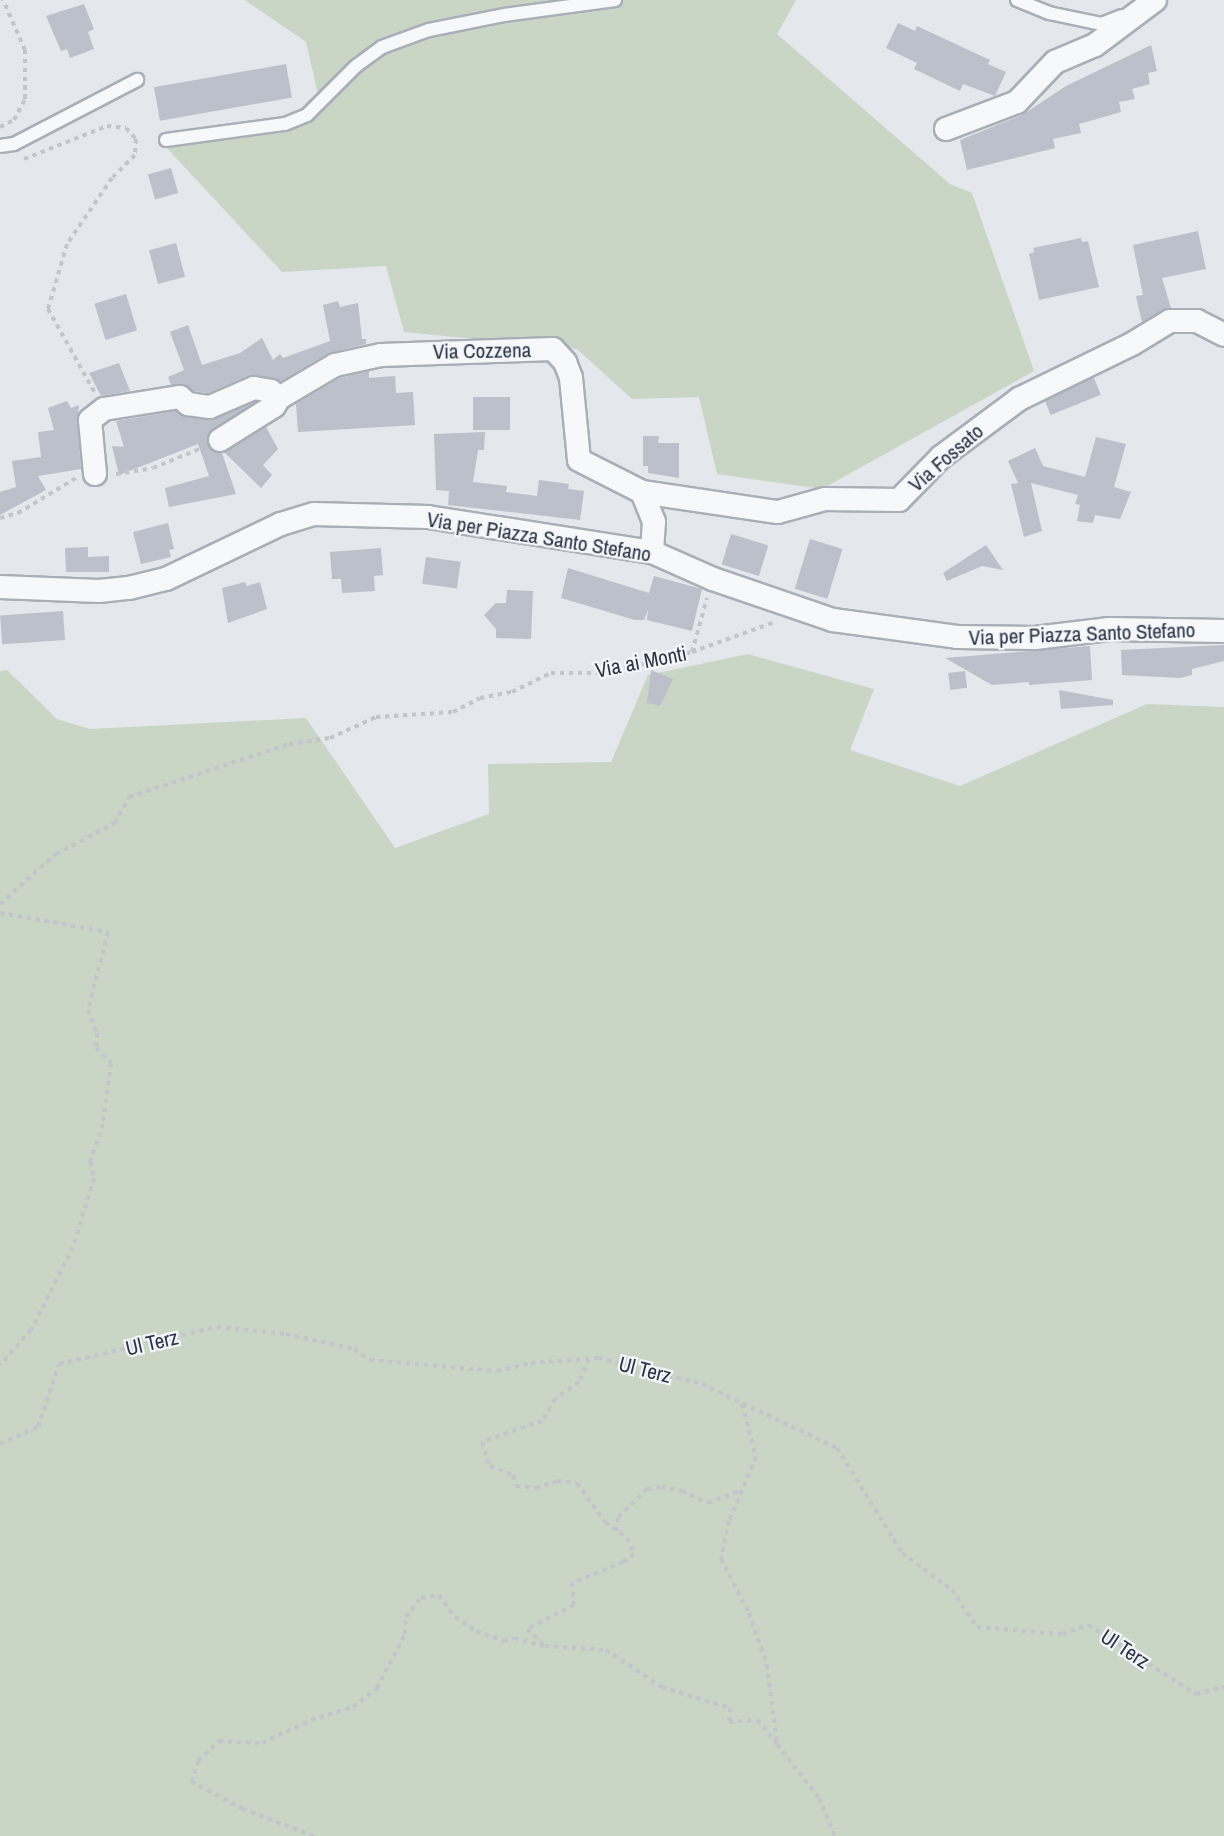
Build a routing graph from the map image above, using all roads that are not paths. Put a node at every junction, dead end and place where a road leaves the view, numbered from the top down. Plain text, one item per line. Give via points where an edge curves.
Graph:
1 (615, 0) edge
2 (1017, 0) edge
3 (1150, 4) edge
4 (137, 80) dead end
5 (946, 129) dead end
6 (166, 140) dead end
7 (0, 146) edge
8 (1224, 335) edge
9 (279, 398) junction
10 (220, 440) road end
11 (94, 474) road end
12 (642, 492) junction
13 (652, 552) junction
14 (0, 587) edge
15 (1224, 631) edge

1 - 6 lane via 429,30 382,47 356,66 307,115 285,124
2 - 3 lane via 1048,13 1101,24
3 - 5 street via 1095,45 1055,62 1017,102
4 - 7 lane via 14,144
8 - 12 street, Via Fossato via 1197,321 1170,321 1132,344 1018,399 941,457 899,500 825,499 778,512
9 - 10 street via 274,406
9 - 11 street via 271,391 254,388 210,407 188,404 180,397 104,409 90,420
9 - 12 street, Via Cozzena via 335,365 381,355 553,350 565,362 571,378 579,460
12 - 13 street via 654,522
13 - 14 street, Via per Piazza Santo Stefano via 428,517 314,514 282,524 157,581 99,591
13 - 15 street, Via per Piazza Santo Stefano via 713,579 833,620 957,637 1035,638 1109,629

